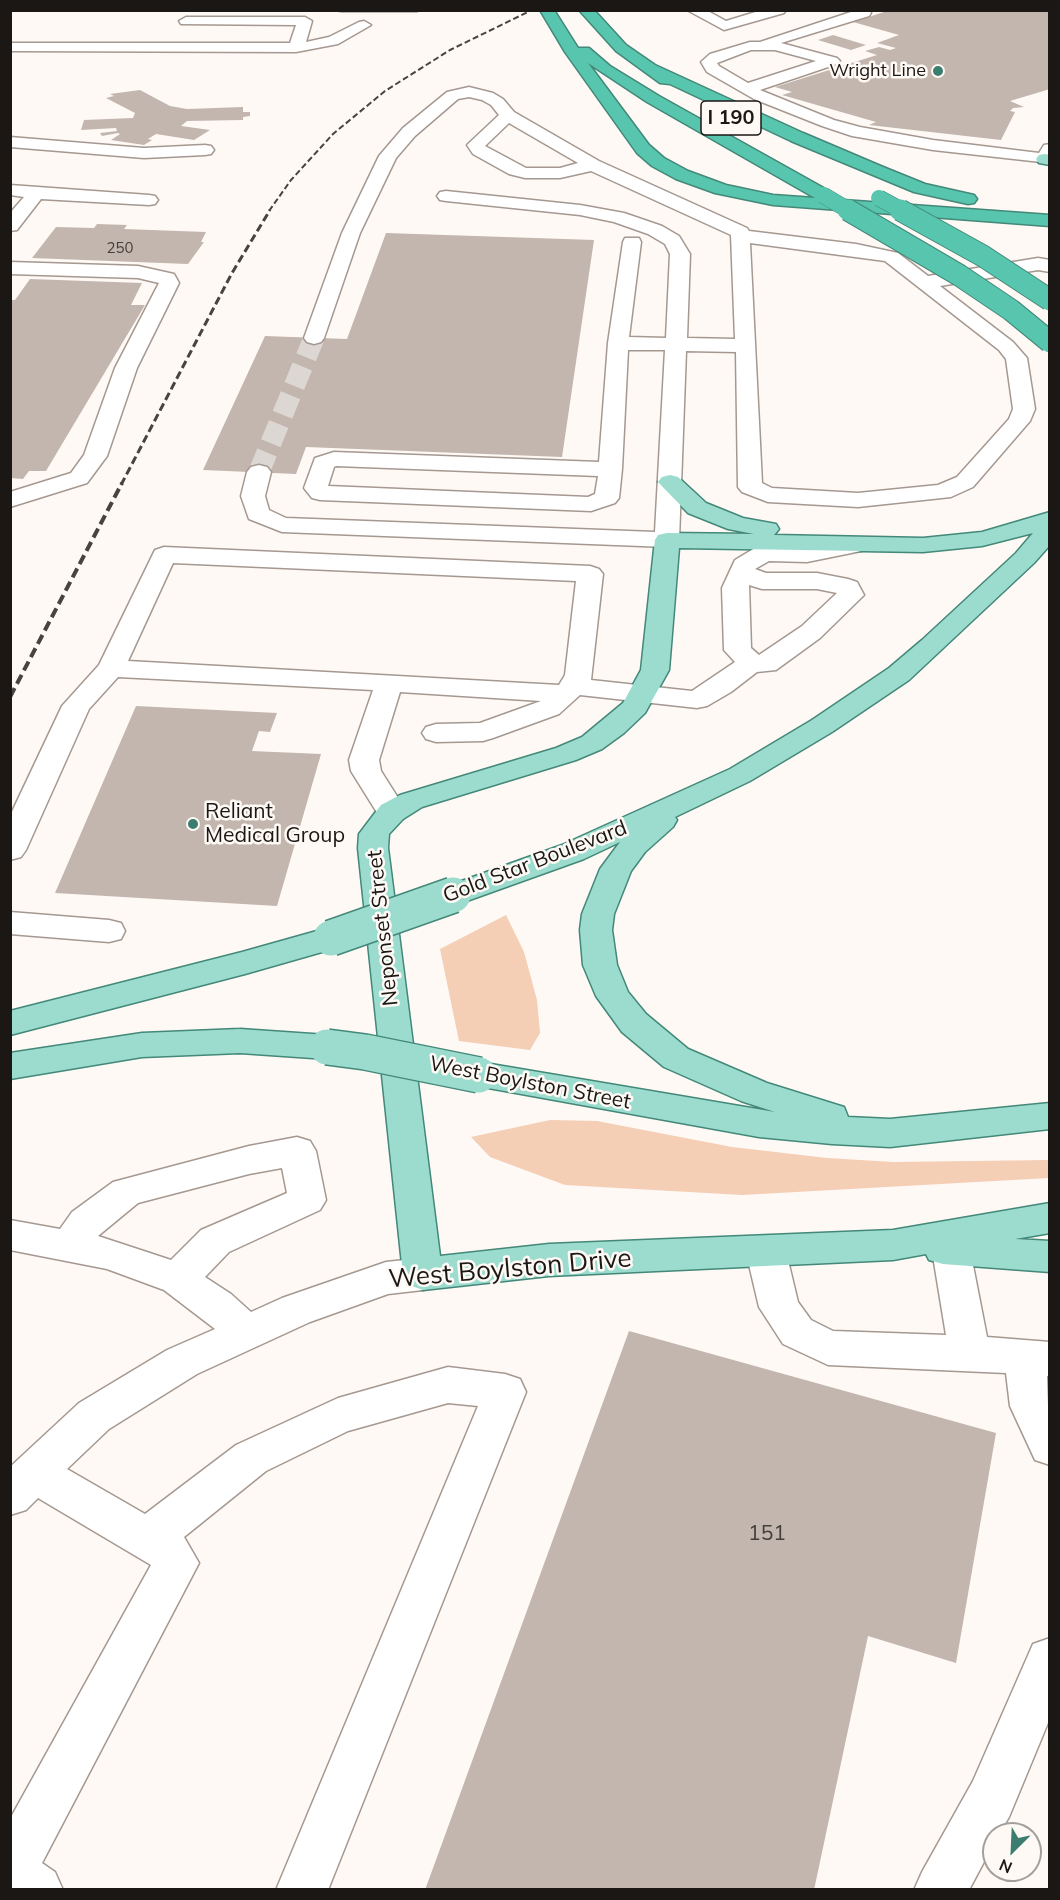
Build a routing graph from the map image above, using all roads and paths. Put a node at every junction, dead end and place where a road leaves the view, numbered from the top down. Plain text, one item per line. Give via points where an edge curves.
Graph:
1 (547, 10) edge
2 (694, 10) edge
3 (779, 10) edge
4 (843, 10) edge
5 (864, 13) dead end
6 (186, 16) edge
7 (590, 16) edge
8 (364, 25) dead end
9 (803, 32) junction
10 (564, 35) junction
11 (761, 44) junction
12 (10, 47) edge
13 (173, 48) junction
14 (296, 48) junction
15 (797, 51) junction
16 (765, 61) dead end
17 (646, 67) junction
18 (744, 68) dead end
19 (722, 75) junction
20 (747, 89) junction
21 (508, 115) junction
22 (17, 142) edge
23 (205, 150) dead end
24 (1048, 157) edge
25 (808, 160) dead end
26 (593, 165) junction
27 (10, 190) edge
28 (36, 193) junction
29 (874, 195) dead end
30 (446, 196) dead end
31 (149, 200) dead end
32 (1050, 212) edge
33 (1050, 221) edge
34 (10, 226) edge
35 (740, 236) junction
36 (632, 242) dead end
37 (1050, 266) edge
38 (10, 268) edge
39 (924, 283) junction
40 (1050, 300) edge
41 (1050, 327) edge
42 (994, 337) junction
43 (314, 338) tunnel mouth
44 (1050, 342) edge
45 (618, 343) junction
46 (676, 345) junction
47 (746, 346) junction
48 (610, 469) junction
49 (259, 472) tunnel mouth
50 (670, 482) junction
51 (460, 498) junction
52 (10, 500) edge
53 (1050, 519) edge
54 (1050, 529) edge
55 (455, 532) junction
56 (667, 540) junction
57 (857, 545) junction
58 (741, 572) junction
59 (751, 663) junction
60 (112, 667) junction
61 (389, 683) junction
62 (570, 690) junction
63 (643, 694) junction
64 (436, 733) dead end
65 (694, 796) junction
66 (392, 812) junction
67 (10, 850) edge
68 (10, 923) edge
69 (109, 930) dead end
70 (10, 1023) edge
71 (10, 1066) edge
72 (1050, 1116) edge
73 (890, 1133) junction
74 (1050, 1218) edge
75 (10, 1235) edge
76 (893, 1245) junction
77 (69, 1246) junction
78 (951, 1250) junction
79 (766, 1252) junction
80 (1050, 1257) edge
81 (423, 1274) junction
82 (178, 1278) junction
83 (245, 1332) junction
84 (969, 1353) junction
85 (1037, 1358) edge
86 (1050, 1447) edge
87 (23, 1484) edge
88 (147, 1539) junction
89 (1050, 1660) edge
90 (10, 1872) edge
91 (37, 1890) edge
92 (302, 1890) edge
93 (940, 1890) edge

1 - 10 highway, I 190
2 - 3 street via 724,26
4 - 9 street
5 - 9 street
6 - 13 street
6 - 14 street via 305,21
7 - 17 highway, I 190
8 - 14 street via 333,41
9 - 11 street
10 - 33 highway via 643,149 658,162 694,180 737,194 779,201
10 - 44 highway, I 190, bridge via 627,83 959,275
11 - 15 street
11 - 19 street via 715,57 709,62
12 - 13 street
13 - 14 street
15 - 16 street
15 - 20 street via 832,61
17 - 25 highway, I 190
17 - 32 highway via 905,182 976,201
18 - 19 street
19 - 20 street
20 - 24 street via 858,132 933,145
21 - 26 street
21 - 26 street via 476,145 479,150 525,173 560,173
21 - 43 street via 487,96 470,92 453,95 409,132 388,156 351,233
22 - 23 street via 144,153
26 - 35 street via 727,225 740,232
27 - 28 street
28 - 31 street
28 - 34 street
29 - 40 highway, bridge via 983,256
30 - 46 street via 580,210 625,219 672,240 680,254
35 - 39 street via 891,257
35 - 47 street
36 - 45 street
37 - 39 street via 1038,264
38 - 52 street via 138,272 167,278 169,283 126,368 95,456 79,478
39 - 42 street
41 - 42 street
42 - 47 street via 1016,358 1024,409 1019,421 965,482 943,492 858,501 768,495 750,487
45 - 46 street
45 - 48 street
46 - 47 street
46 - 50 street
48 - 51 street via 607,498 591,504
48 - 51 street via 334,459 324,463 316,488 320,493
49 - 55 street via 253,496 258,514 282,525
50 - 56 street
50 - 57 main road via 697,508 737,524
51 - 55 street
53 - 57 main road via 969,541
54 - 65 main road, Gold Star Boulevard via 961,622 899,674 740,775
55 - 56 street
56 - 57 main road
56 - 63 main road, Neponset Street via 655,669
57 - 58 street via 807,554 764,553 744,565
58 - 59 street via 735,588 738,650
58 - 59 street via 762,581 817,581 848,587 851,595 811,632 766,664
59 - 63 street via 697,700
60 - 61 street via 199,673 196,684 205,688 264,693 278,677
60 - 62 street via 164,555 590,574 581,665
60 - 67 street via 76,706
61 - 62 street
61 - 66 street via 364,760 366,771
62 - 63 street
62 - 64 street via 549,708 483,732
63 - 66 main road, Neponset Street via 635,707 592,743 411,801
65 - 70 main road, Gold Star Boulevard, bridge via 573,852 332,938
65 - 73 main road via 634,845 616,869 603,898 596,930 597,947 613,996 647,1035 676,1058 700,1070 798,1107
66 - 81 main road, Neponset Street via 374,834 374,848
68 - 69 street
71 - 73 main road, West Boylston Street, bridge via 142,1045 240,1041 327,1047 759,1124
72 - 73 main road, West Boylston Street
74 - 76 main road, West Boylston Drive
75 - 77 street
76 - 78 main road, West Boylston Drive
76 - 79 main road, West Boylston Drive
77 - 82 street via 110,1254
77 - 82 street via 86,1223 126,1192 297,1151 308,1200 214,1241
78 - 80 main road, West Boylston Drive
78 - 84 street
79 - 81 main road, West Boylston Drive via 549,1260
79 - 84 street via 779,1307 797,1332 828,1348
81 - 83 street, West Boylston Drive via 386,1278
82 - 83 street
83 - 87 street, West Boylston Drive via 182,1362 107,1407
84 - 85 street
85 - 86 street via 1031,1406
87 - 88 street
88 - 90 street via 168,1551 176,1563
88 - 92 street via 251,1458 338,1416 448,1385 505,1392
89 - 93 street via 991,1799
90 - 91 street

